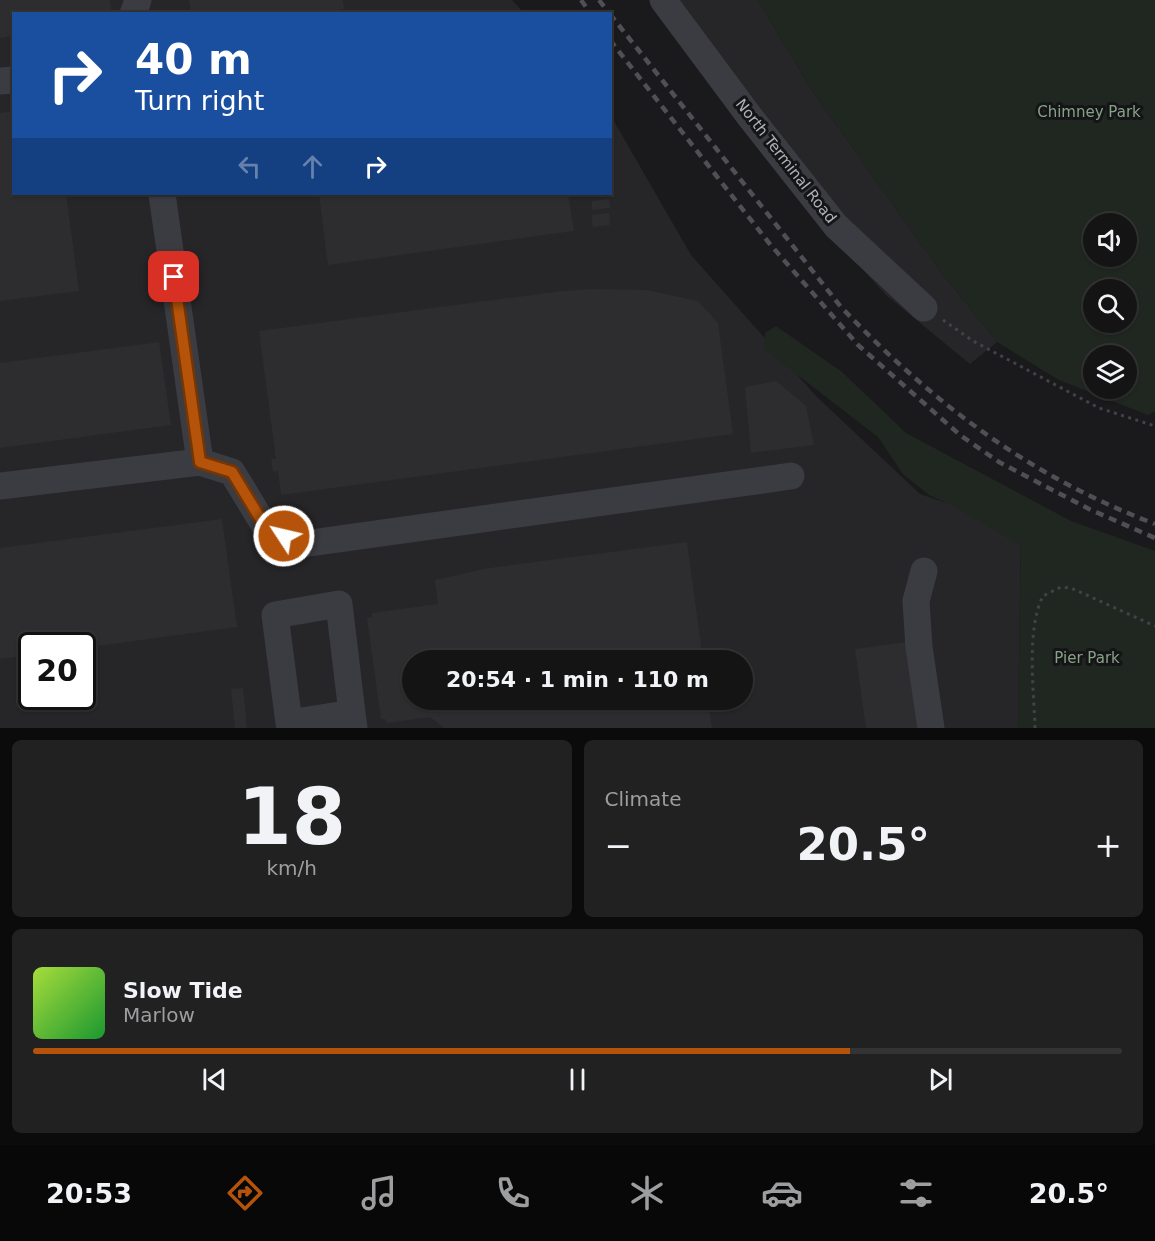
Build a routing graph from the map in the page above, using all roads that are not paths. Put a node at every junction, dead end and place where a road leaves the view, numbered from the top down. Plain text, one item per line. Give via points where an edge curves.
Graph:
1 (663, 0) edge
2 (162, 195) edge
3 (924, 308) road end
4 (200, 462) junction
5 (791, 476) dead end
6 (0, 486) edge
7 (924, 571) dead end
8 (353, 721) edge
9 (931, 728) edge

1 - 3 street, North Terminal Road via 836,226
2 - 4 street
4 - 5 street via 232,472 266,528 303,544
4 - 6 street
7 - 9 street via 916,601
8 - 8 street via 339,604 275,615 289,723

